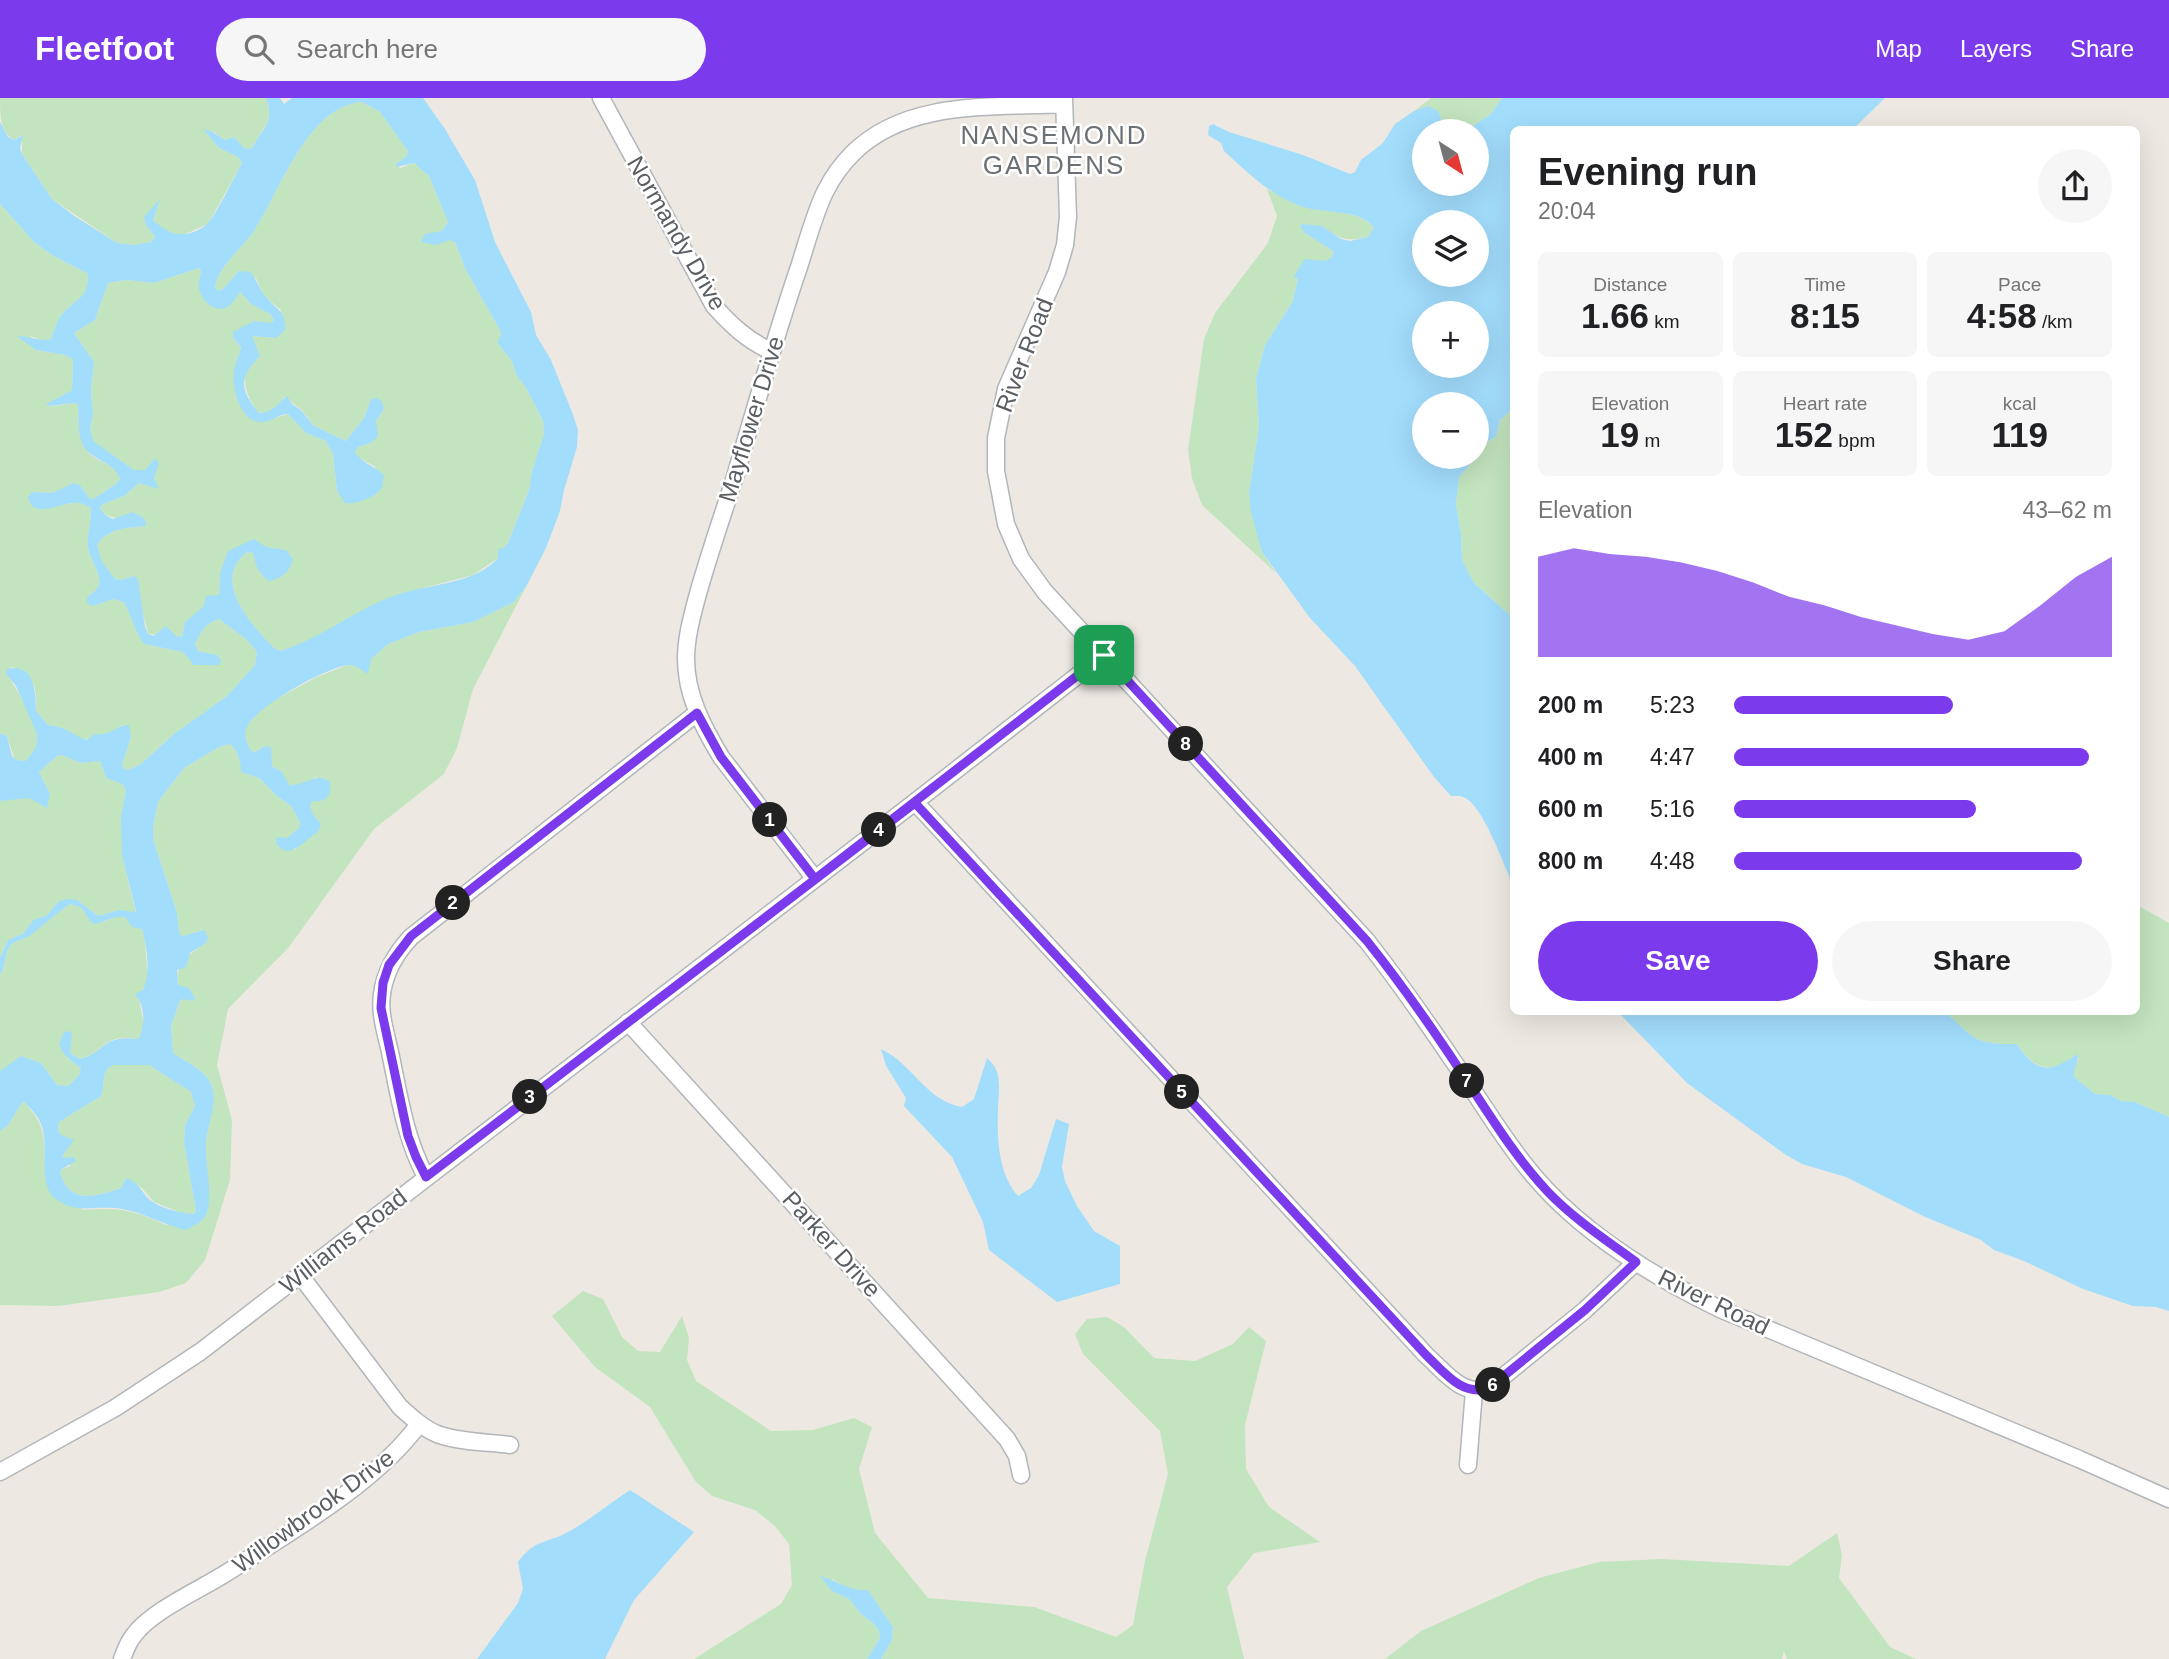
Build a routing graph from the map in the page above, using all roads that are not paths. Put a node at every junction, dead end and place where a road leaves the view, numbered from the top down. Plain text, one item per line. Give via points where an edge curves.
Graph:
1 (601, 98) edge
2 (1064, 101) edge
3 (771, 351) junction
4 (1104, 655) junction
5 (697, 713) junction
6 (915, 803) junction
7 (815, 879) junction
8 (628, 1022) junction
9 (426, 1177) junction
10 (1636, 1262) junction
11 (300, 1275) junction
12 (1474, 1391) junction
13 (419, 1424) junction
14 (510, 1445) dead end
15 (1468, 1465) dead end
16 (0, 1472) edge
17 (1021, 1475) dead end
18 (2169, 1499) edge
19 (122, 1659) edge

1 - 3 street, Normandy Drive via 714,306 745,337
2 - 3 street, Mayflower Drive via 914,117 890,127 853,153 825,191
2 - 4 street, River Road via 1065,245 1006,389 996,438 996,471 1006,524 1021,559
3 - 5 street, Mayflower Drive via 688,633 687,682
4 - 6 street, Williams Road
4 - 10 street, River Road via 1367,941 1534,1177
5 - 7 street, Mayflower Drive via 721,757
5 - 9 street via 411,936 389,965 381,1008 408,1136
6 - 7 street, Williams Road
6 - 12 street via 1426,1355 1458,1384
7 - 8 street, Williams Road
8 - 9 street, Williams Road
8 - 17 street, Parker Drive via 1007,1439
9 - 11 street, Williams Road
10 - 12 street via 1516,1367 1489,1388
10 - 18 street, River Road via 1720,1309
11 - 13 street via 400,1407
11 - 16 street, Williams Road via 140,1392
12 - 15 street
13 - 14 street via 450,1437
13 - 19 street, Willowbrook Drive via 389,1460 316,1514 147,1621 134,1634

